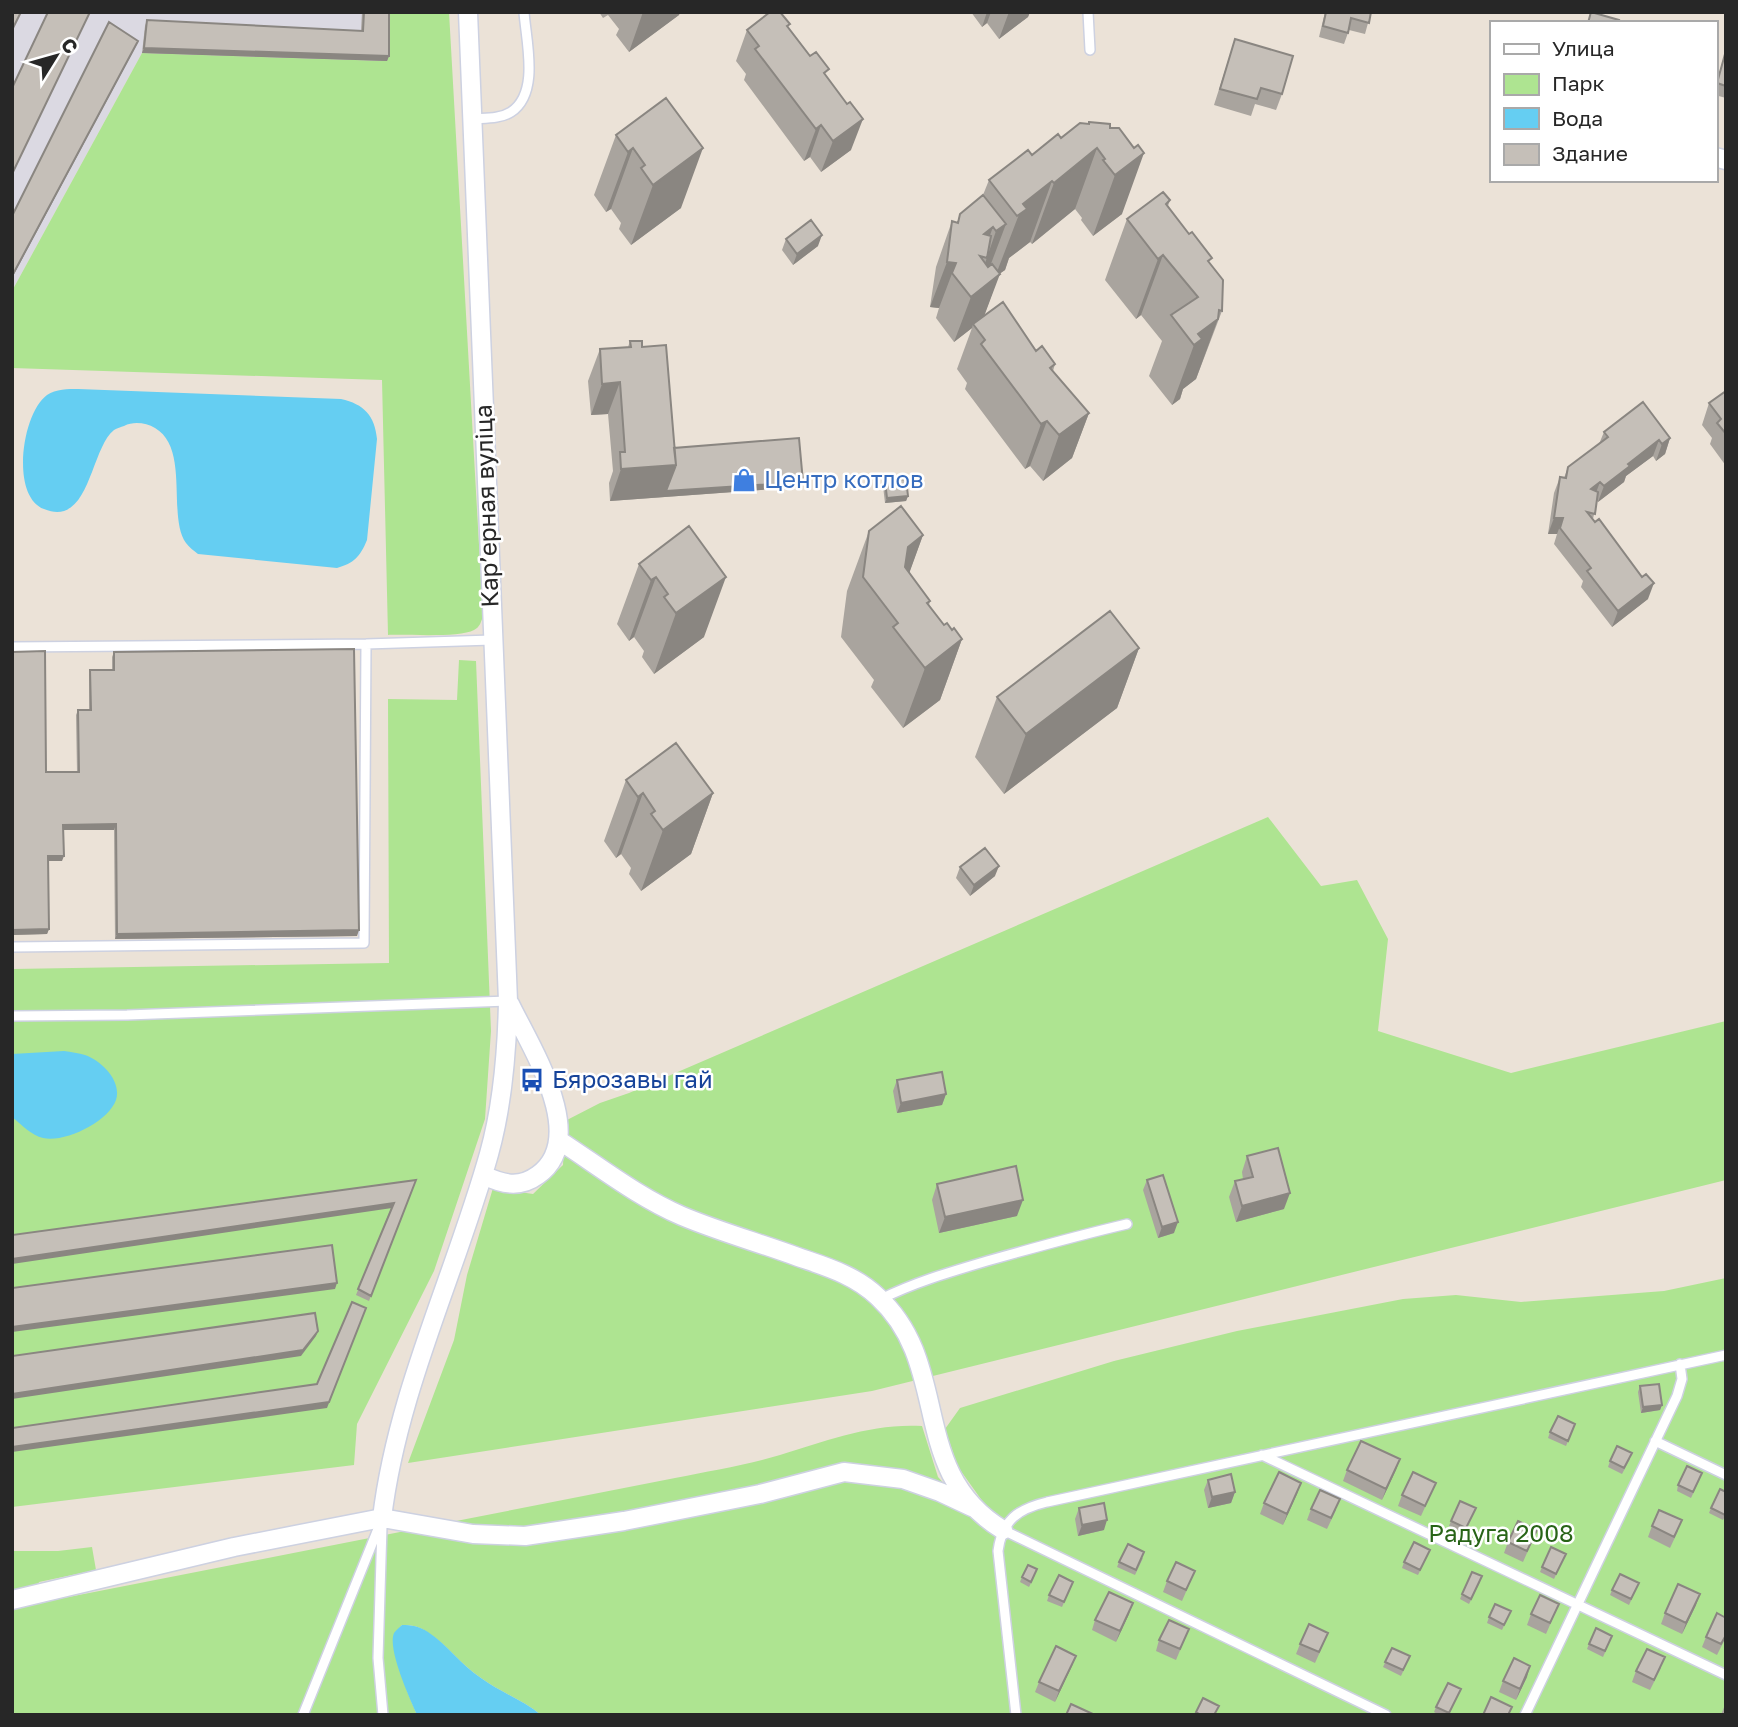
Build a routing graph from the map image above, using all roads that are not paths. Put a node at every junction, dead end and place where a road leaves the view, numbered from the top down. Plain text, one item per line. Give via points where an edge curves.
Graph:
1 (468, 12) edge
2 (524, 12) edge
3 (1088, 12) edge
4 (1090, 50) dead end
5 (473, 119) junction
6 (492, 640) junction
7 (366, 644) junction
8 (12, 647) edge
9 (12, 947) edge
10 (508, 1001) junction
11 (12, 1016) edge
12 (560, 1140) junction
13 (482, 1175) junction
14 (1127, 1224) dead end
15 (881, 1299) junction
16 (1726, 1355) edge
17 (1680, 1364) junction
18 (1656, 1441) junction
19 (1262, 1455) junction
20 (1726, 1475) edge
21 (972, 1507) junction
22 (382, 1518) junction
23 (1003, 1530) junction
24 (12, 1600) edge
25 (1577, 1605) junction
26 (1726, 1675) edge
27 (303, 1715) edge
28 (383, 1715) edge
29 (1016, 1715) edge
30 (1386, 1715) edge
31 (1525, 1715) edge

1 - 5 street, Карʼерная вуліца
2 - 5 lane via 526,92 512,111
3 - 4 lane
5 - 6 street, Карʼерная вуліца
6 - 7 lane
6 - 10 street, Карʼерная вуліца
7 - 8 lane
7 - 9 lane via 364,943
10 - 11 lane
10 - 12 street, Карʼерная вуліца via 549,1086
10 - 13 street, Карʼерная вуліца via 502,1090
12 - 13 street via 551,1163 528,1181 511,1184
12 - 15 street via 657,1204 851,1276
13 - 22 street, Карʼерная вуліца via 397,1440
14 - 15 lane via 936,1276
15 - 21 street via 912,1344 943,1459
16 - 17 lane
17 - 18 lane via 1680,1387
17 - 19 lane
18 - 20 lane
18 - 25 lane
19 - 23 lane via 1034,1505 1012,1516
19 - 25 lane
21 - 22 street via 903,1479 844,1472 760,1494 525,1536 473,1534
21 - 23 street
22 - 24 street via 234,1547
22 - 27 lane
22 - 28 lane via 378,1658
23 - 29 lane via 998,1551
23 - 30 lane
25 - 26 lane
25 - 31 lane

